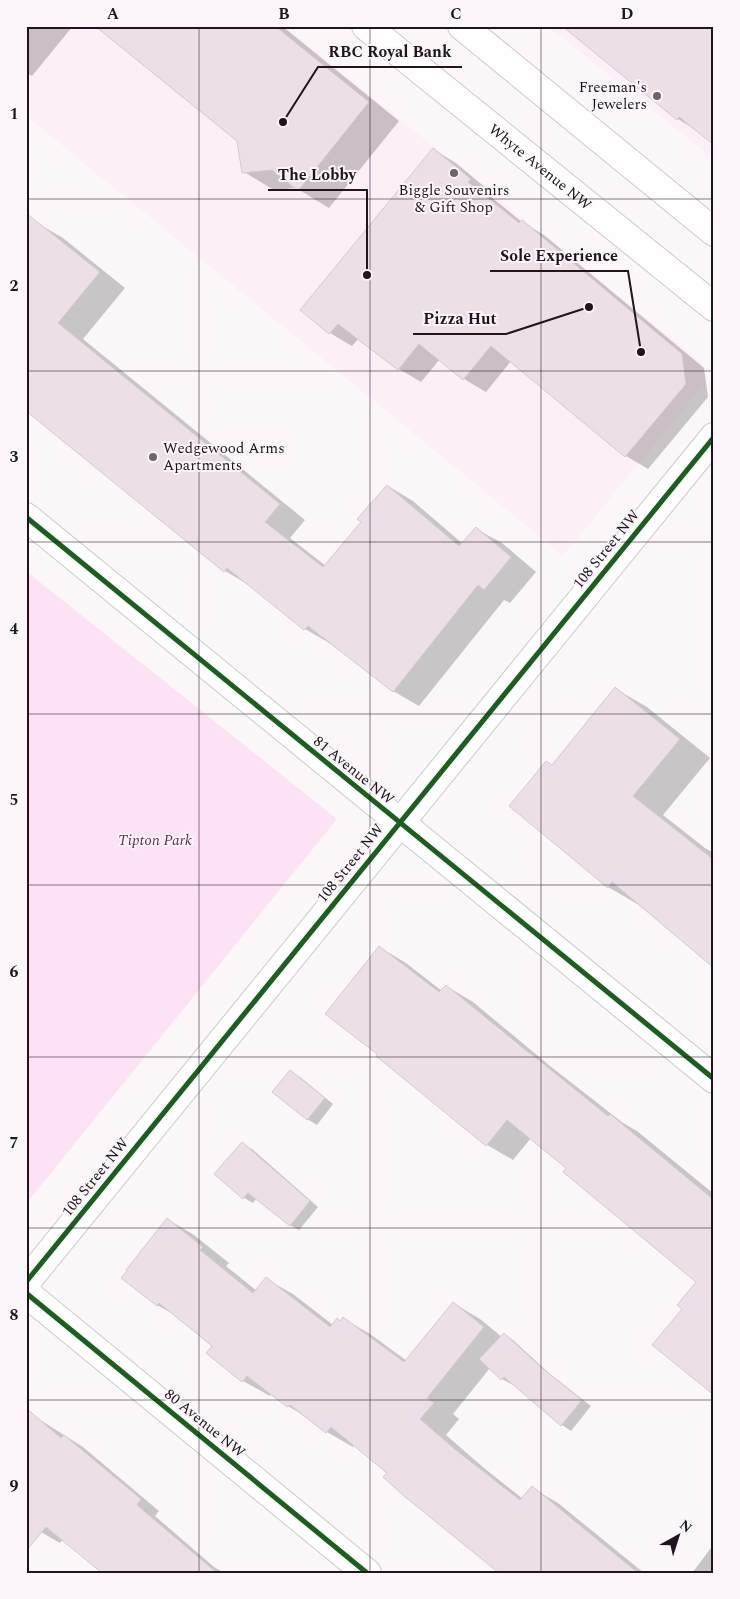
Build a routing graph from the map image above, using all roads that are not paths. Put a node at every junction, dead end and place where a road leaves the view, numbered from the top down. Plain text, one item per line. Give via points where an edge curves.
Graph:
1 (366, 26) edge
2 (462, 26) edge
3 (714, 232) edge
4 (714, 307) edge
5 (714, 437) edge
6 (26, 517) edge
7 (399, 823) junction
8 (714, 1079) edge
9 (26, 1282) edge
10 (26, 1293) edge
11 (367, 1573) edge

1 - 4 street, Whyte Avenue NW
2 - 3 street
5 - 7 street, 108 Street NW
6 - 7 street, 81 Avenue NW
7 - 8 street, 81 Avenue NW
7 - 9 street, 108 Street NW
10 - 11 street, 80 Avenue NW

